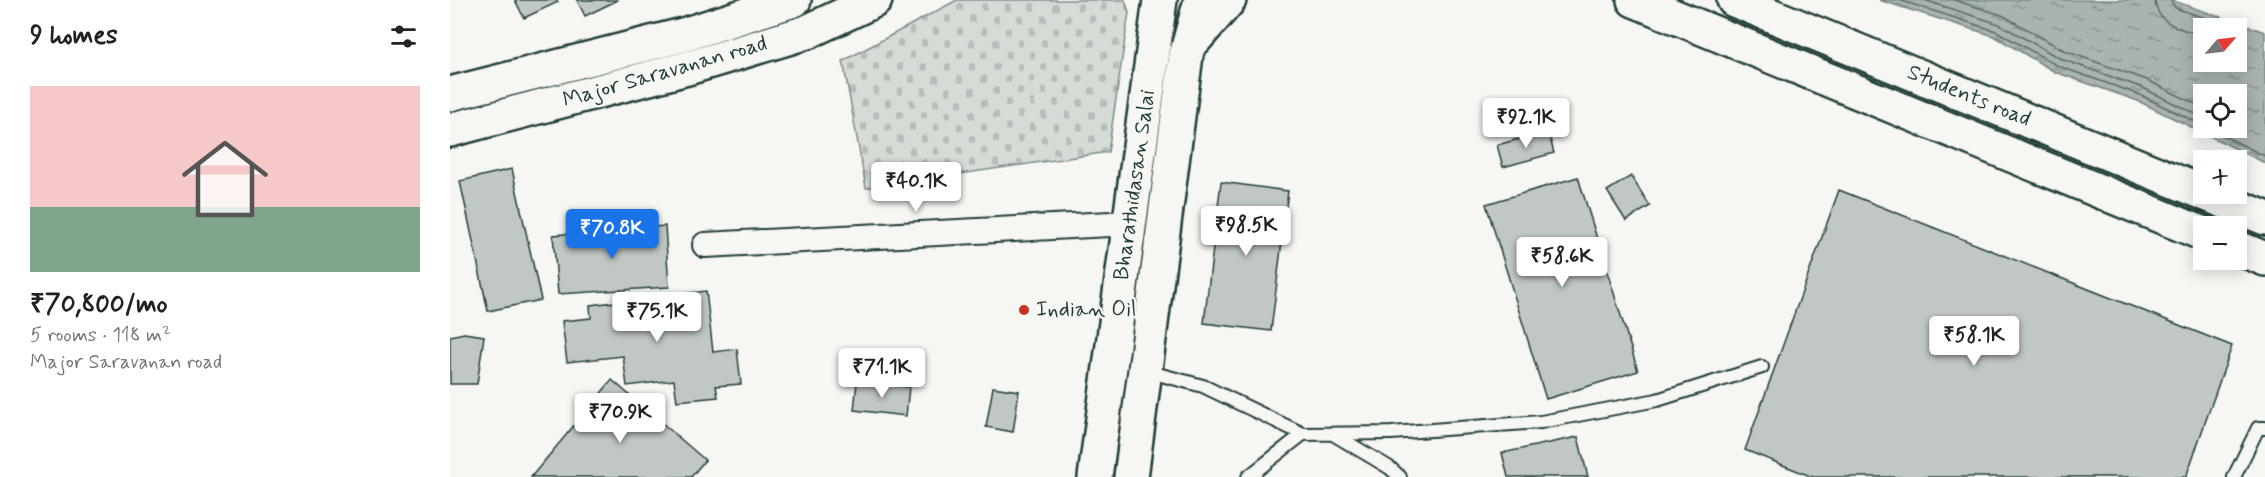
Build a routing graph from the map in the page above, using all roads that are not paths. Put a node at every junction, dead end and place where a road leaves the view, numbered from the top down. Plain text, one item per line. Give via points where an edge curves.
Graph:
1 (794, 0) edge
2 (874, 0) edge
3 (1160, 0) edge
4 (1201, 0) edge
5 (1230, 0) edge
6 (1634, 0) edge
7 (1734, 0) edge
8 (1186, 55) junction
9 (450, 94) edge
10 (450, 130) edge
11 (2193, 188) edge
12 (2231, 204) edge
13 (2265, 218) edge
14 (1130, 223) junction
15 (2193, 229) edge
16 (705, 245) dead end
17 (2247, 252) edge
18 (2265, 259) edge
19 (1762, 368) dead end
20 (1145, 371) junction
21 (2265, 428) edge
22 (1303, 434) junction
23 (1332, 434) junction
24 (1095, 477) edge
25 (1131, 477) edge
26 (1248, 477) edge
27 (1400, 477) edge
28 (2234, 477) edge

1 - 9 main road, Major Saravanan road via 683,35
2 - 10 main road, Major Saravanan road via 796,35 691,67
3 - 14 main road, Bharathidasan Salai
4 - 8 main road, Bharathidasan Salai
5 - 8 main road via 1198,35
6 - 15 main road
7 - 11 main road, Students road
8 - 20 main road, Bharathidasan Salai
12 - 13 main road, Students road
14 - 16 street
14 - 24 main road, Bharathidasan Salai
17 - 18 main road
19 - 23 lane via 1657,400 1541,422
20 - 22 lane via 1203,386
20 - 25 main road, Bharathidasan Salai
21 - 28 lane via 2258,428
22 - 23 lane
22 - 26 lane
23 - 27 lane

